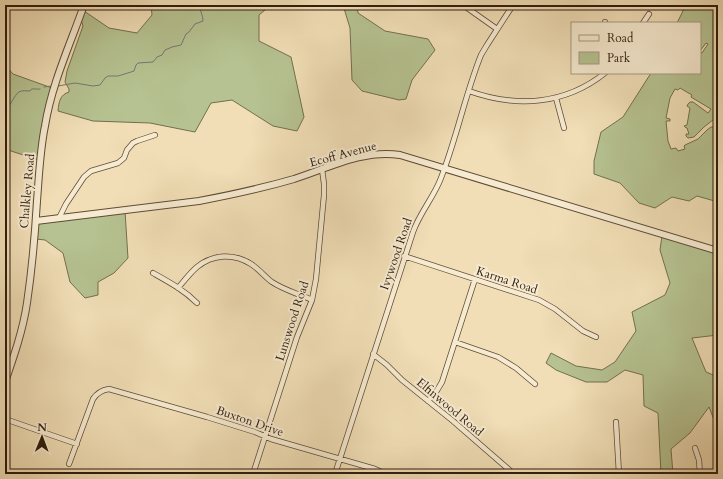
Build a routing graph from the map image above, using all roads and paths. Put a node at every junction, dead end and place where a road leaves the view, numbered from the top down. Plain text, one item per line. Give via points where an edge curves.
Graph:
1 (84, 5) edge
2 (464, 5) edge
3 (513, 5) edge
4 (649, 14) dead end
5 (644, 22) edge
6 (497, 29) junction
7 (604, 74) edge
8 (469, 90) junction
9 (556, 98) junction
10 (564, 128) dead end
11 (155, 135) dead end
12 (322, 169) junction
13 (444, 169) junction
14 (59, 218) junction
15 (36, 221) junction
16 (718, 251) edge
17 (404, 256) junction
18 (153, 273) dead end
19 (475, 279) junction
20 (178, 288) junction
21 (312, 300) junction
22 (197, 303) dead end
23 (596, 337) dead end
24 (455, 342) junction
25 (373, 354) junction
26 (5, 382) edge
27 (535, 384) dead end
28 (428, 401) junction
29 (5, 420) edge
30 (616, 422) dead end
31 (265, 436) junction
32 (77, 444) junction
33 (695, 448) dead end
34 (339, 459) junction
35 (69, 464) dead end
36 (253, 474) edge
37 (335, 474) edge
38 (386, 474) edge
39 (514, 474) edge
40 (619, 474) edge
41 (700, 474) edge

1 - 15 street, Chalkley Road via 60,68 44,127
2 - 6 street
3 - 6 street, Ivywood Road
4 - 5 street
6 - 8 street, Ivywood Road via 482,55
7 - 9 street via 587,86
8 - 9 street via 491,98 512,101
8 - 13 street, Ivywood Road
9 - 10 street
11 - 14 street via 133,143 118,163 84,177
12 - 13 street, Ecoff Avenue via 360,158 386,154
12 - 14 street, Ecoff Avenue via 281,183 217,198
12 - 21 street, Lunswood Road via 324,195
13 - 16 street, Ecoff Avenue
13 - 17 street, Ivywood Road via 436,190 414,227
14 - 15 street, Ecoff Avenue
15 - 26 street, Chalkley Road via 28,297 18,344
17 - 19 street, Karma Road
17 - 25 street, Ivywood Road
18 - 20 street
19 - 23 street, Karma Road via 539,300 583,331
19 - 24 street
20 - 21 street via 203,263 213,258 232,256 250,263 277,285
20 - 22 street
21 - 31 street, Lunswood Road via 297,337
24 - 27 street via 498,357
24 - 28 street via 442,382
25 - 28 street, Elfinwood Road
25 - 34 street, Ivywood Road
28 - 39 street, Elfinwood Road
29 - 32 street
30 - 40 street
31 - 32 street, Buxton Drive via 229,423 109,389 102,390 93,399
31 - 34 street, Buxton Drive
31 - 36 street, Lunswood Road
32 - 35 street
33 - 41 street
34 - 37 street, Ivywood Road
34 - 38 street, Buxton Drive

